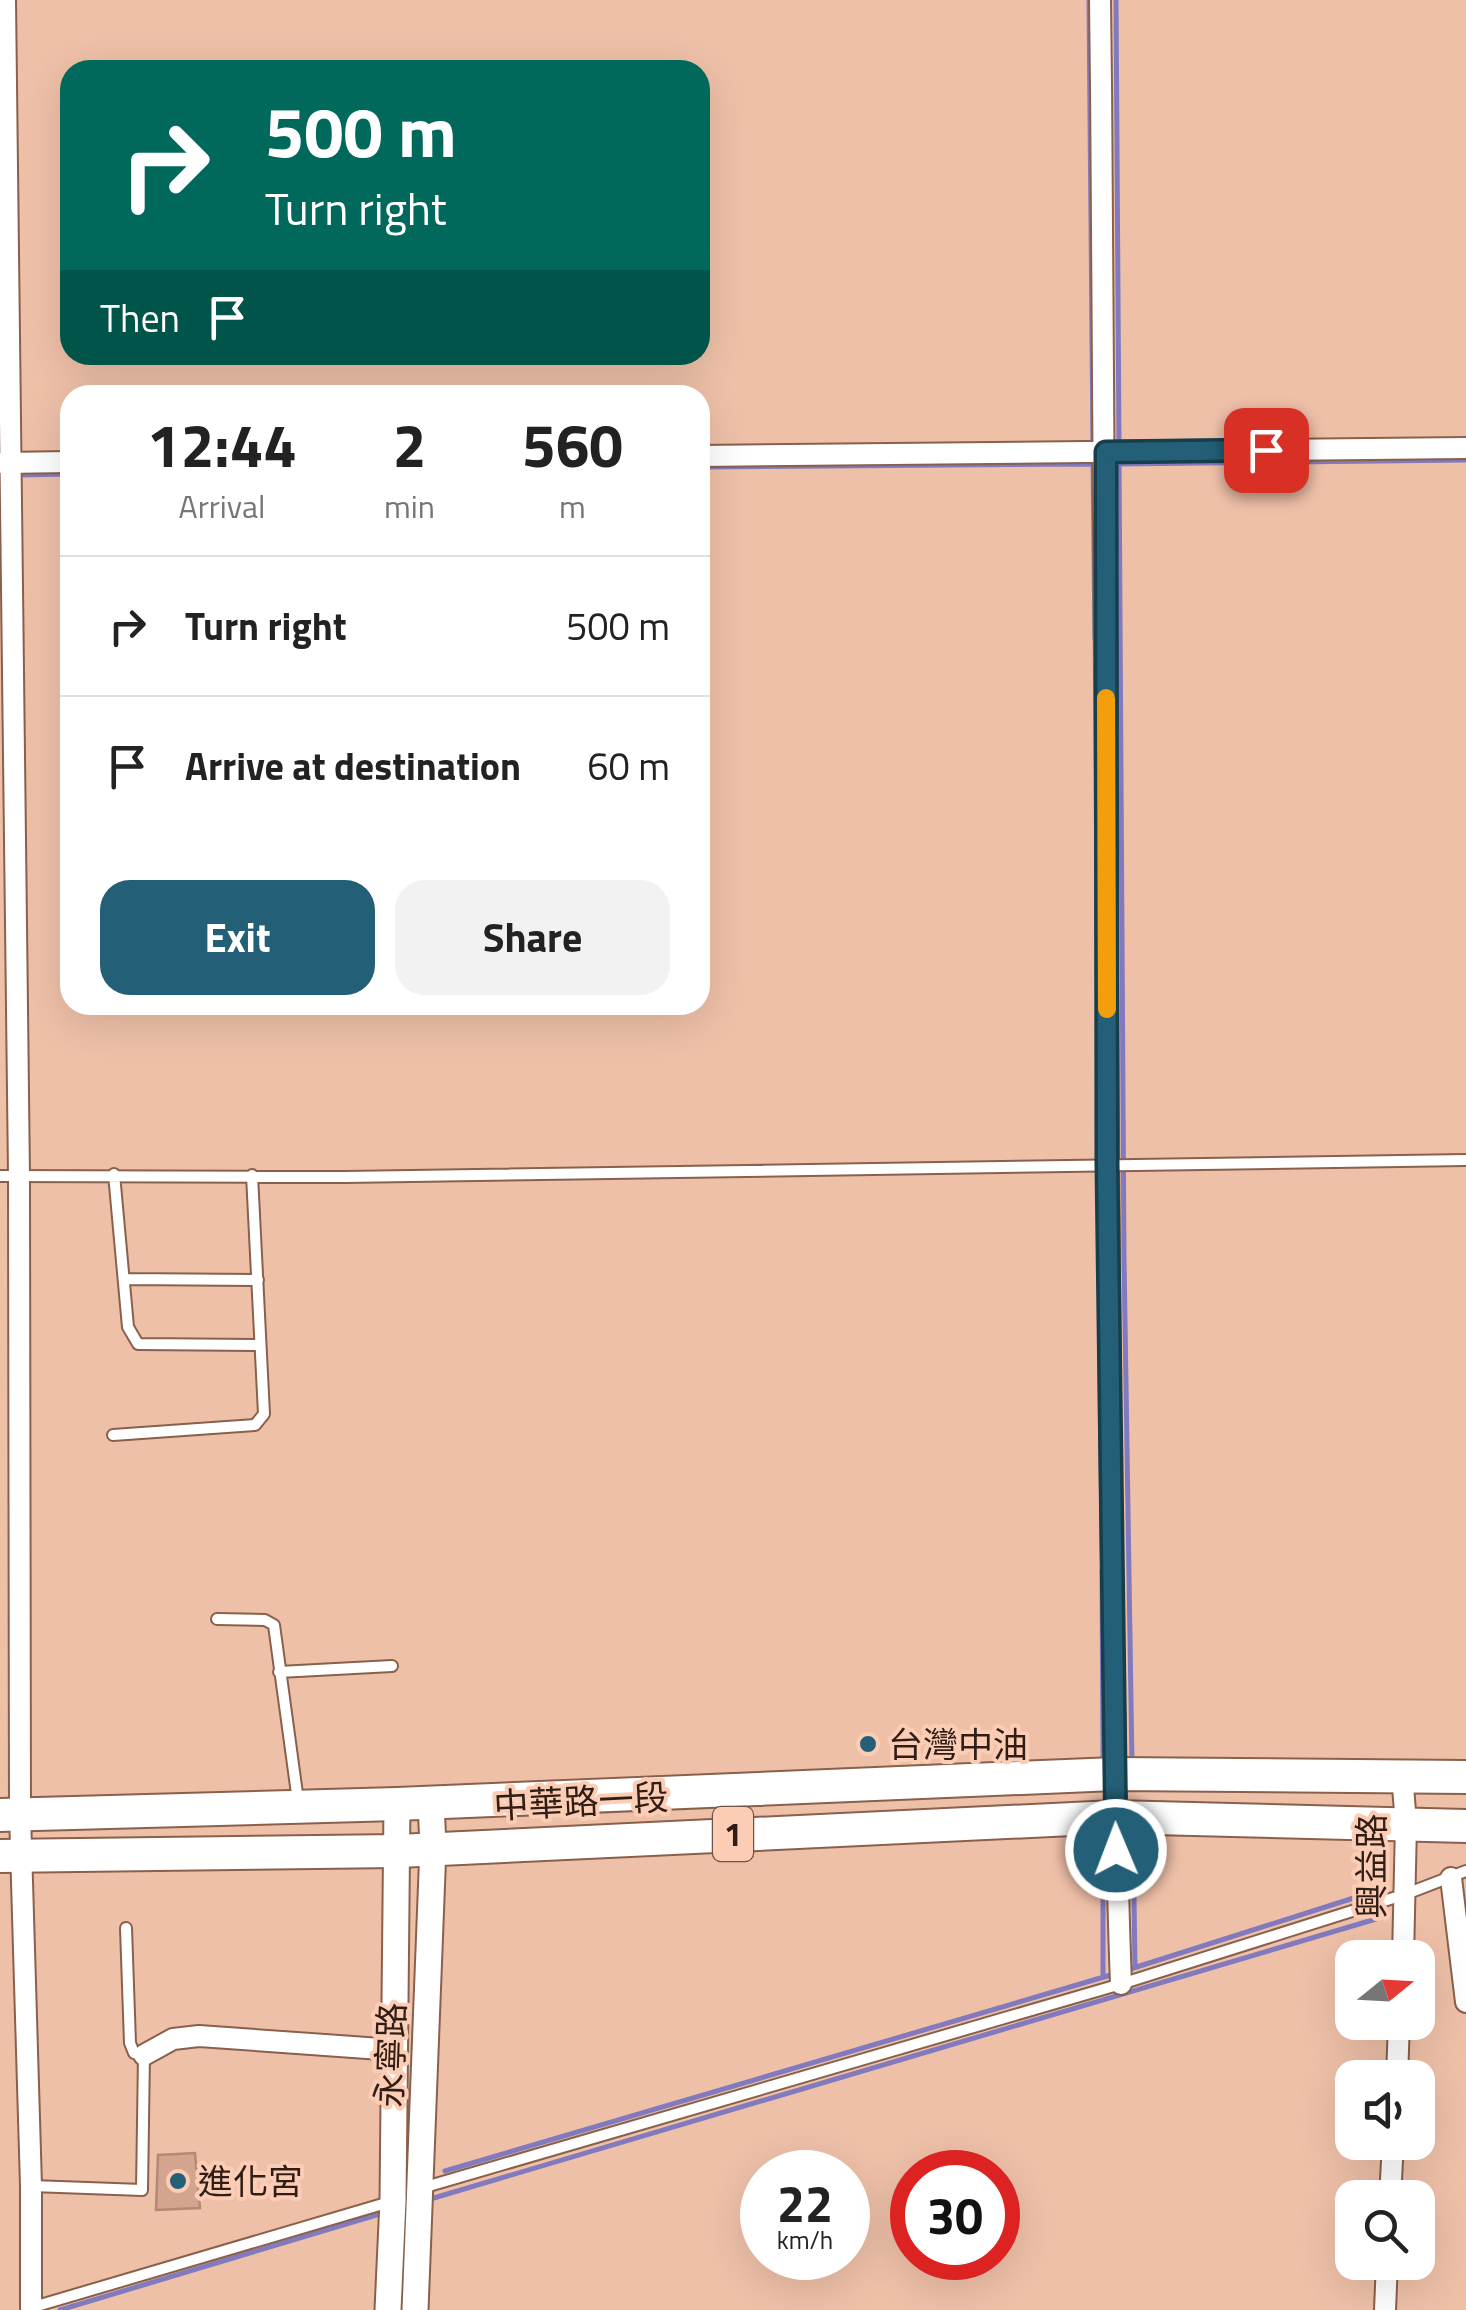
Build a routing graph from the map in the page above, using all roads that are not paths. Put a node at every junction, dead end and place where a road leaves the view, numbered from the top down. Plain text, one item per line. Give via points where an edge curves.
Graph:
1 (5, 0) edge
2 (1100, 0) edge
3 (1466, 448) edge
4 (1106, 452) junction
5 (710, 456) edge
6 (60, 462) edge
7 (6, 463) edge
8 (1466, 1160) edge
9 (1107, 1164) junction
10 (114, 1174) junction
11 (10, 1176) edge
12 (252, 1176) junction
13 (124, 1279) junction
14 (258, 1280) junction
15 (260, 1346) junction
16 (113, 1435) dead end
17 (217, 1619) dead end
18 (392, 1666) dead end
19 (278, 1672) junction
20 (1115, 1774) junction
21 (1402, 1774) junction
22 (1466, 1777) edge
23 (431, 1803) junction
24 (398, 1804) junction
25 (299, 1807) junction
26 (10, 1814) edge
27 (1114, 1817) junction
28 (1406, 1824) junction
29 (1466, 1826) edge
30 (432, 1848) junction
31 (398, 1850) junction
32 (10, 1856) edge
33 (1458, 1874) edge
34 (1406, 1894) junction
35 (126, 1928) dead end
36 (1404, 1940) edge
37 (1120, 1984) junction
38 (1466, 2002) edge
39 (395, 2050) junction
40 (144, 2056) junction
41 (31, 2186) junction
42 (421, 2188) junction
43 (392, 2202) junction
44 (1386, 2280) edge
45 (28, 2309) edge
46 (388, 2310) edge
47 (415, 2310) edge
48 (1384, 2310) edge

1 - 7 street
2 - 4 street
3 - 4 street
4 - 5 street
4 - 9 street
6 - 7 street
7 - 11 street
8 - 9 lane
9 - 12 lane
9 - 20 street
10 - 11 lane
10 - 12 lane
10 - 13 lane
11 - 26 street
12 - 14 lane
13 - 14 lane
13 - 15 lane via 128,1327 138,1344
14 - 15 lane
15 - 16 lane via 264,1414 255,1425
17 - 19 lane via 274,1625
18 - 19 lane
19 - 25 lane
20 - 21 main road, 中華路一段 / 1
20 - 23 main road, 中華路一段 / 1
20 - 27 street
21 - 22 main road, 中華路一段 / 1
21 - 28 street, 興益路
23 - 24 main road, 中華路一段 / 1
23 - 30 street, 永寧路
24 - 25 main road, 中華路一段 / 1
24 - 31 street, 永寧路
25 - 26 main road, 中華路一段 / 1
26 - 32 street
27 - 28 main road, 中華路一段 / 1
27 - 30 main road, 中華路一段 / 1
27 - 37 street
28 - 29 main road, 中華路一段 / 1
28 - 34 street, 興益路
30 - 31 main road, 中華路一段 / 1
30 - 42 street, 永寧路
31 - 32 main road, 中華路一段 / 1
31 - 39 street, 永寧路
32 - 41 street
33 - 34 lane
33 - 38 street
34 - 36 street, 興益路
34 - 37 lane
35 - 40 lane via 130,2043
37 - 42 lane
39 - 40 street via 199,2036 173,2039
39 - 43 street, 永寧路
40 - 41 lane via 142,2190
41 - 45 street
42 - 43 lane
42 - 47 street, 永寧路
43 - 45 lane
43 - 46 street, 永寧路
44 - 48 street

